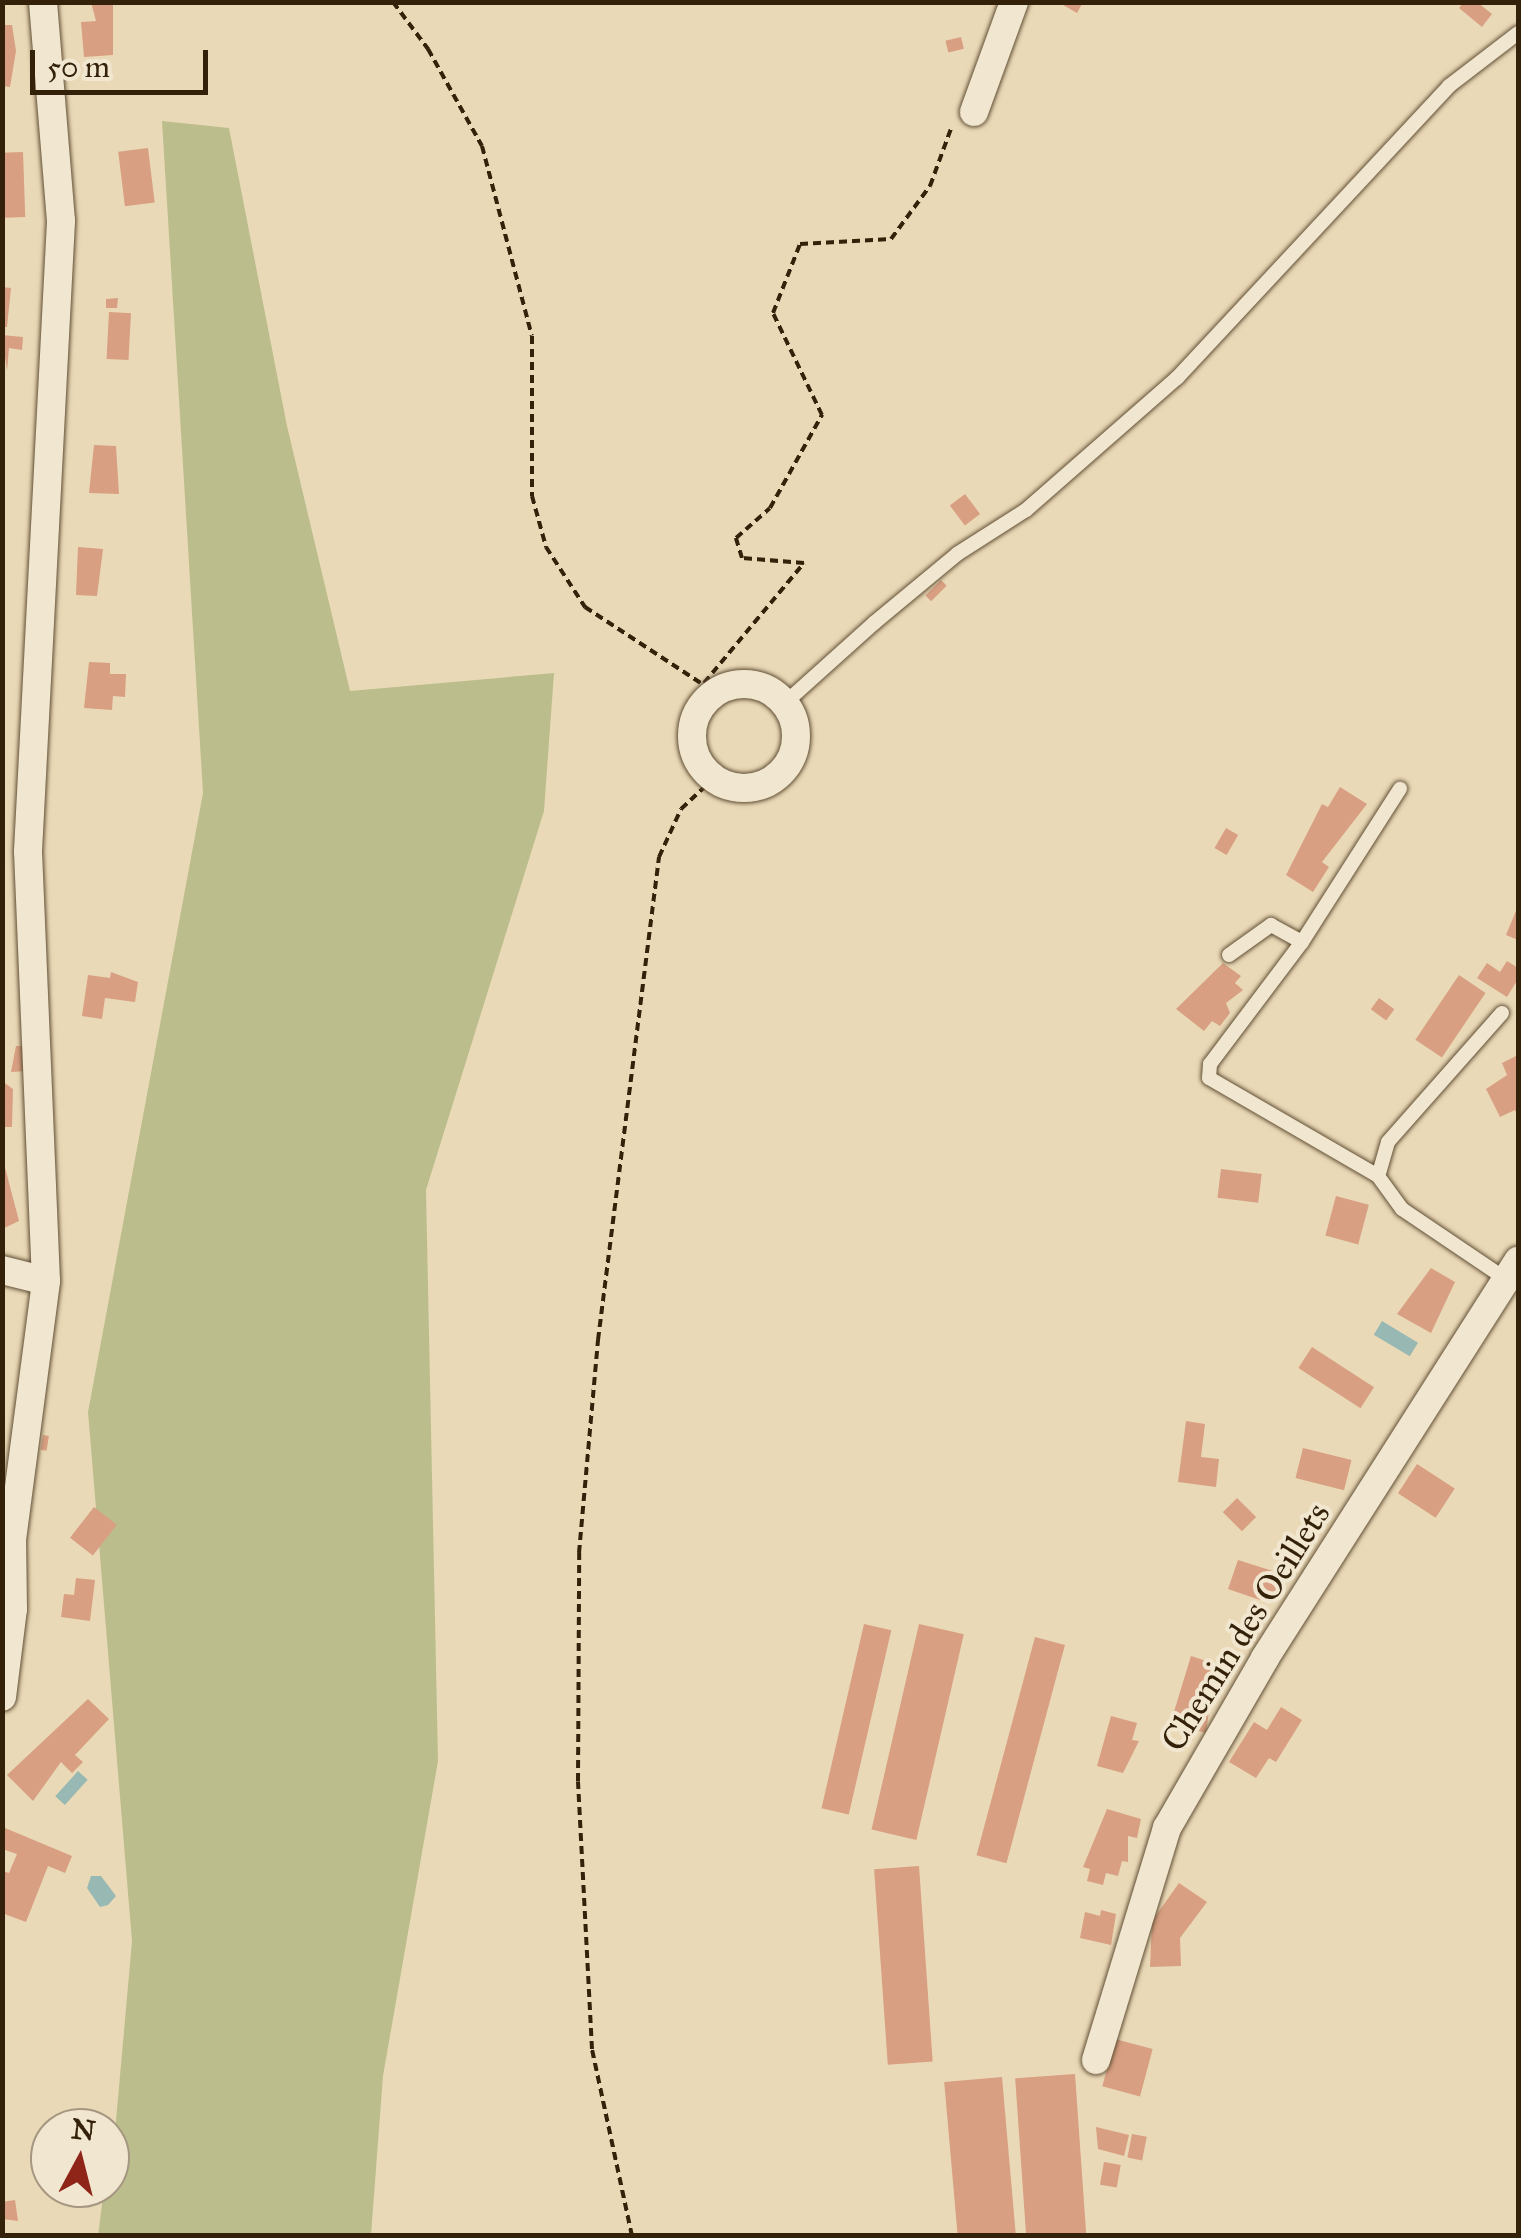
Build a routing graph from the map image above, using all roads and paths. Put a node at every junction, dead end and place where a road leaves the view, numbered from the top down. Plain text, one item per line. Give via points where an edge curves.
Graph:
1 (42, 2) edge
2 (393, 2) edge
3 (1014, 2) edge
4 (1518, 33) edge
5 (964, 116) joint
6 (709, 687) junction
7 (786, 702) junction
8 (712, 780) junction
9 (1400, 789) dead end
10 (1302, 942) junction
11 (1229, 955) dead end
12 (1502, 1013) dead end
13 (1378, 1176) junction
14 (1511, 1269) edge
15 (2, 1270) edge
16 (46, 1281) junction
17 (2, 1697) edge
18 (1096, 2060) dead end
19 (632, 2236) edge

1 - 16 street via 61,221 28,850
2 - 6 path via 473,130 492,183 532,336 532,496 546,547 585,607
3 - 5 street
4 - 7 lane via 1449,86 1345,192 1234,322 1156,397 1026,510 957,554 874,622
5 - 6 path via 930,186 891,239 800,244 773,313 822,415 770,508 736,538 742,558 804,562
6 - 7 street via 750,682
6 - 8 street via 693,716 692,753
7 - 8 street via 799,738 780,777 747,790
8 - 19 path via 681,809 660,857 598,1340 579,1553 578,1780 592,2049
9 - 10 lane
10 - 11 lane via 1272,925
10 - 13 lane via 1210,1064 1208,1078
12 - 13 lane via 1388,1142
13 - 14 lane via 1402,1209
14 - 18 street, Chemin des Oeillets via 1168,1828
15 - 16 street
16 - 17 street via 14,1520

